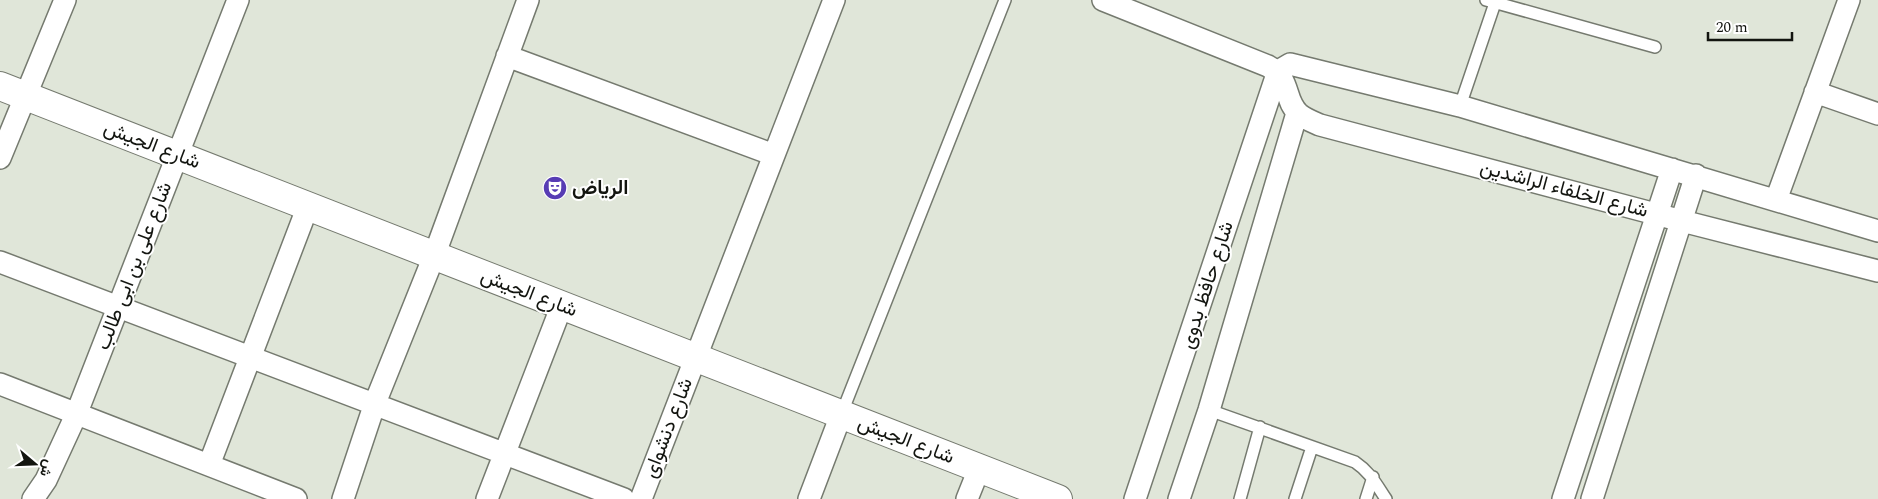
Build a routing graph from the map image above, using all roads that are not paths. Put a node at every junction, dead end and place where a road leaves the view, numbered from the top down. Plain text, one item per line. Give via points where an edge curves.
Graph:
1 (65, 0) edge
2 (238, 0) edge
3 (528, 0) edge
4 (834, 0) edge
5 (1005, 0) edge
6 (1102, 0) edge
7 (1849, 0) edge
8 (1493, 1) edge
9 (1655, 47) dead end
10 (507, 56) junction
11 (1278, 71) junction
12 (0, 86) edge
13 (1816, 92) junction
14 (25, 96) junction
15 (1460, 106) junction
16 (1297, 113) junction
17 (1878, 114) edge
18 (178, 155) junction
19 (774, 155) junction
20 (0, 158) edge
21 (1672, 169) junction
22 (1696, 175) junction
23 (1776, 200) junction
24 (308, 206) junction
25 (1657, 214) junction
26 (1682, 221) junction
27 (1878, 231) edge
28 (434, 256) junction
29 (0, 262) edge
30 (1878, 271) edge
31 (562, 305) junction
32 (118, 306) junction
33 (250, 356) junction
34 (696, 358) junction
35 (0, 384) edge
36 (375, 403) junction
37 (1209, 410) junction
38 (76, 414) junction
39 (841, 415) junction
40 (1260, 427) junction
41 (1312, 447) junction
42 (505, 453) junction
43 (209, 465) junction
44 (979, 469) junction
45 (1373, 477) junction
46 (33, 499) edge
47 (296, 499) edge
48 (343, 499) edge
49 (487, 499) edge
50 (624, 499) edge
51 (640, 499) edge
52 (809, 499) edge
53 (967, 499) edge
54 (1058, 499) edge
55 (1135, 499) edge
56 (1179, 499) edge
57 (1240, 499) edge
58 (1295, 499) edge
59 (1366, 499) edge
60 (1386, 499) edge
61 (1563, 499) edge
62 (1592, 499) edge

1 - 14 street
2 - 18 street, شارع على بن ابى طالب
3 - 10 street
4 - 19 street, شارع دنشواى
5 - 39 lane
6 - 11 street
7 - 13 street
8 - 9 lane
8 - 15 lane
10 - 19 street
10 - 28 street
11 - 15 street via 1290,64
11 - 16 street
11 - 55 street, شارع حافظ بدوى
12 - 14 street, شارع الجيش
13 - 17 street
13 - 23 street
14 - 18 street, شارع الجيش
14 - 20 street
15 - 21 street
16 - 25 street, شارع الخلفاء الراشدين via 1320,125
16 - 37 street, شارع حافظ بدوى
18 - 24 street, شارع الجيش
18 - 32 street, شارع على بن ابى طالب
19 - 34 street, شارع دنشواى
21 - 22 street
21 - 25 street
22 - 23 street
22 - 26 street
23 - 27 street
24 - 28 street, شارع الجيش
24 - 33 street
25 - 26 street, شارع الخلفاء الراشدين
25 - 61 street
26 - 30 street, شارع الخلفاء الراشدين
26 - 62 street
28 - 31 street, شارع الجيش
28 - 36 street
29 - 32 street
31 - 34 street, شارع الجيش
31 - 42 street
32 - 33 street
32 - 38 street, شارع على بن ابى طالب
33 - 36 street
33 - 43 street
34 - 39 street, شارع الجيش
34 - 51 street, شارع دنشواى
35 - 38 street
36 - 42 street
36 - 48 street
37 - 40 lane
37 - 56 street, شارع حافظ بدوى
38 - 43 street
38 - 46 street, شارع على بن ابى طالب via 46,480
39 - 44 street, شارع الجيش
39 - 52 street
40 - 41 lane
40 - 57 lane
41 - 45 lane via 1355,462
41 - 58 lane
42 - 49 street
42 - 50 street
43 - 47 street
44 - 53 street
44 - 54 street, شارع الجيش
45 - 59 lane
45 - 60 lane

